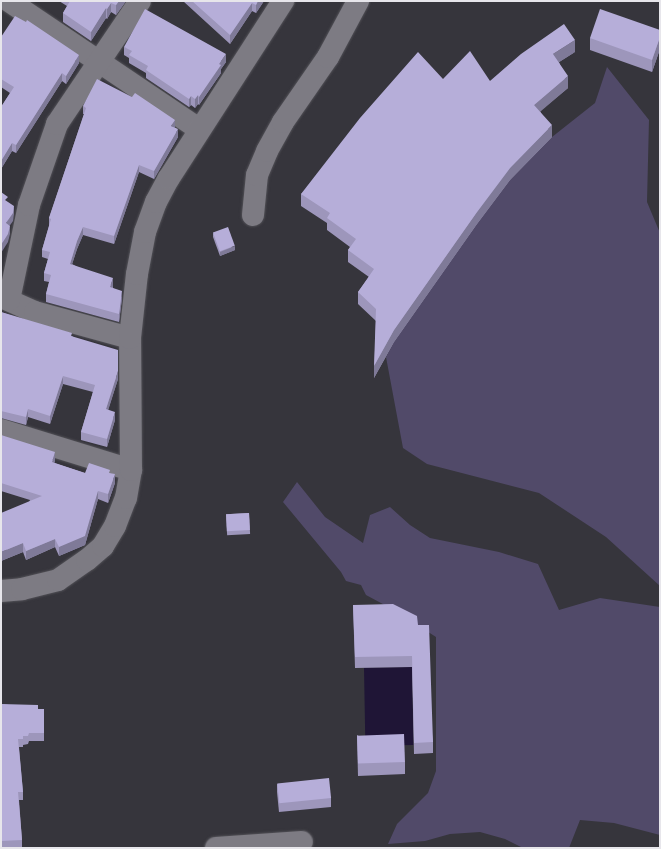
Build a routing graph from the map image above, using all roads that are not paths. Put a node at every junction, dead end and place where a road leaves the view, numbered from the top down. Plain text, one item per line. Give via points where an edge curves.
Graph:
1 (4, 1) edge
2 (10, 1) edge
3 (140, 1) edge
4 (283, 1) edge
5 (358, 1) edge
6 (1, 6) edge
7 (98, 62) junction
8 (199, 129) junction
9 (253, 215) dead end
10 (5, 299) edge
11 (130, 338) junction
12 (1, 430) edge
13 (131, 470) junction
14 (1, 590) edge
15 (302, 842) dead end
16 (216, 848) edge

1 - 6 street
2 - 7 street
3 - 7 street
4 - 8 street
5 - 9 street via 328,57 283,122 267,151 257,175
7 - 8 street
7 - 10 street via 57,124 29,205
8 - 11 street via 156,202 145,232 137,274
10 - 11 street via 35,312
11 - 13 street
12 - 13 street
13 - 14 street via 126,498 115,526 103,546 58,580 22,589
15 - 16 street

